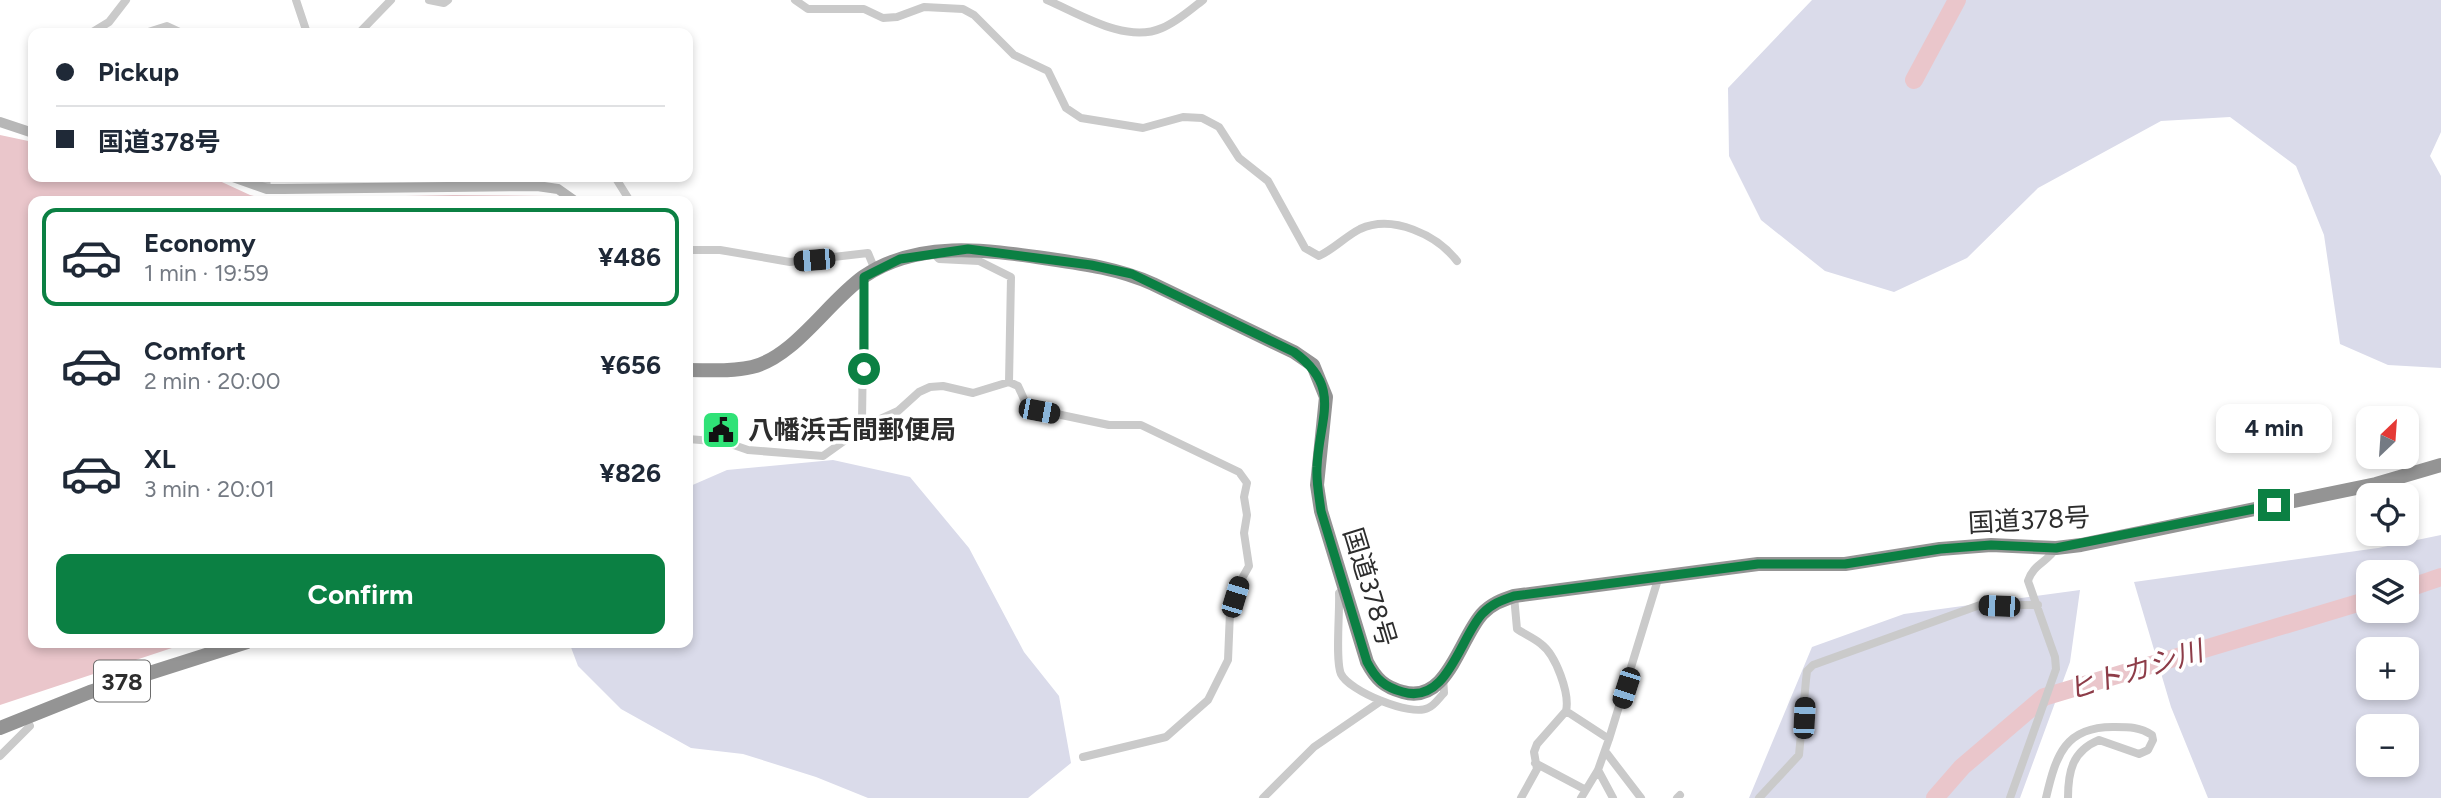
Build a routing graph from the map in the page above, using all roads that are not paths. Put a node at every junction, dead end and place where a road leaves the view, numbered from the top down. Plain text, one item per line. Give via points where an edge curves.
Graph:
1 (126, 0) edge
2 (296, 0) edge
3 (391, 0) edge
4 (429, 0) edge
5 (448, 0) edge
6 (795, 0) edge
7 (1047, 0) edge
8 (1203, 0) edge
9 (99, 28) edge
10 (305, 28) edge
11 (364, 28) edge
12 (0, 122) edge
13 (28, 131) edge
14 (267, 183) edge
15 (568, 196) edge
16 (693, 250) edge
17 (933, 252) junction
18 (1457, 261) dead end
19 (869, 273) junction
20 (693, 370) edge
21 (1009, 382) junction
22 (865, 426) junction
23 (693, 439) edge
24 (2441, 464) edge
25 (2056, 548) junction
26 (1659, 576) junction
27 (1345, 588) junction
28 (1514, 596) junction
29 (2038, 604) junction
30 (228, 648) edge
31 (1443, 677) junction
32 (1381, 701) junction
33 (1566, 711) junction
34 (25, 716) junction
35 (0, 728) edge
36 (1609, 739) junction
37 (1605, 751) junction
38 (0, 756) edge
39 (1083, 757) dead end
40 (1535, 763) junction
41 (1598, 770) junction
42 (1583, 794) edge
43 (1264, 798) edge
44 (1521, 798) edge
45 (1613, 798) edge
46 (1640, 798) edge
47 (1759, 798) edge
48 (2010, 798) edge
49 (2046, 798) edge
50 (2068, 798) edge

1 - 9 street
2 - 10 street
3 - 11 street
4 - 5 street
6 - 18 street via 808,9 864,9 883,18 924,6 963,9 1014,55 1048,71 1066,108 1081,118 1143,128 1183,117 1202,118 1219,127 1239,158 1268,181 1301,242 1312,253 1319,256 1361,229 1380,225 1428,236
7 - 8 street via 1140,34 1161,29
12 - 13 main road
14 - 15 main road via 537,186 558,189
16 - 19 street via 790,262 868,253
17 - 19 highway, 国道378号 via 900,259
17 - 21 street via 939,259 979,261 1011,277
17 - 27 highway, 国道378号 via 996,251 1132,274 1313,365 1326,397 1317,485
19 - 20 highway, 国道378号 via 772,359 743,368
19 - 22 street
21 - 22 street via 973,393 930,387 881,421
21 - 39 street via 1018,386 1028,408 1109,425 1141,425 1239,472 1247,483 1244,533 1249,565 1230,612 1228,660 1208,700 1166,737
22 - 23 street via 823,456 748,450 725,442
24 - 25 highway, 国道378号 via 2376,484
25 - 26 highway, 国道378号 via 1963,547 1845,564 1758,564
25 - 29 street via 2031,571 2028,581
26 - 28 highway, 国道378号
26 - 36 street
27 - 31 highway, 国道378号 via 1367,662 1387,688 1409,694 1428,690
27 - 32 street via 1339,593 1341,675 1353,687
28 - 31 highway, 国道378号 via 1483,612
28 - 33 street via 1517,629 1547,651 1564,683
29 - 47 street via 1980,605 1813,665 1807,671 1799,755
29 - 48 street via 2056,669
30 - 34 highway, 378
31 - 32 street via 1444,693 1428,709 1416,711
32 - 43 street via 1314,747
33 - 36 street
33 - 40 street via 1537,744
34 - 35 highway, 378
34 - 38 street via 30,726
36 - 37 street
37 - 41 street
37 - 46 street
40 - 42 street
40 - 44 street via 1537,769
41 - 42 street
41 - 45 street
49 - 50 street via 2064,748 2086,729 2128,727 2152,735 2148,750 2139,754 2099,740 2080,750 2068,777

